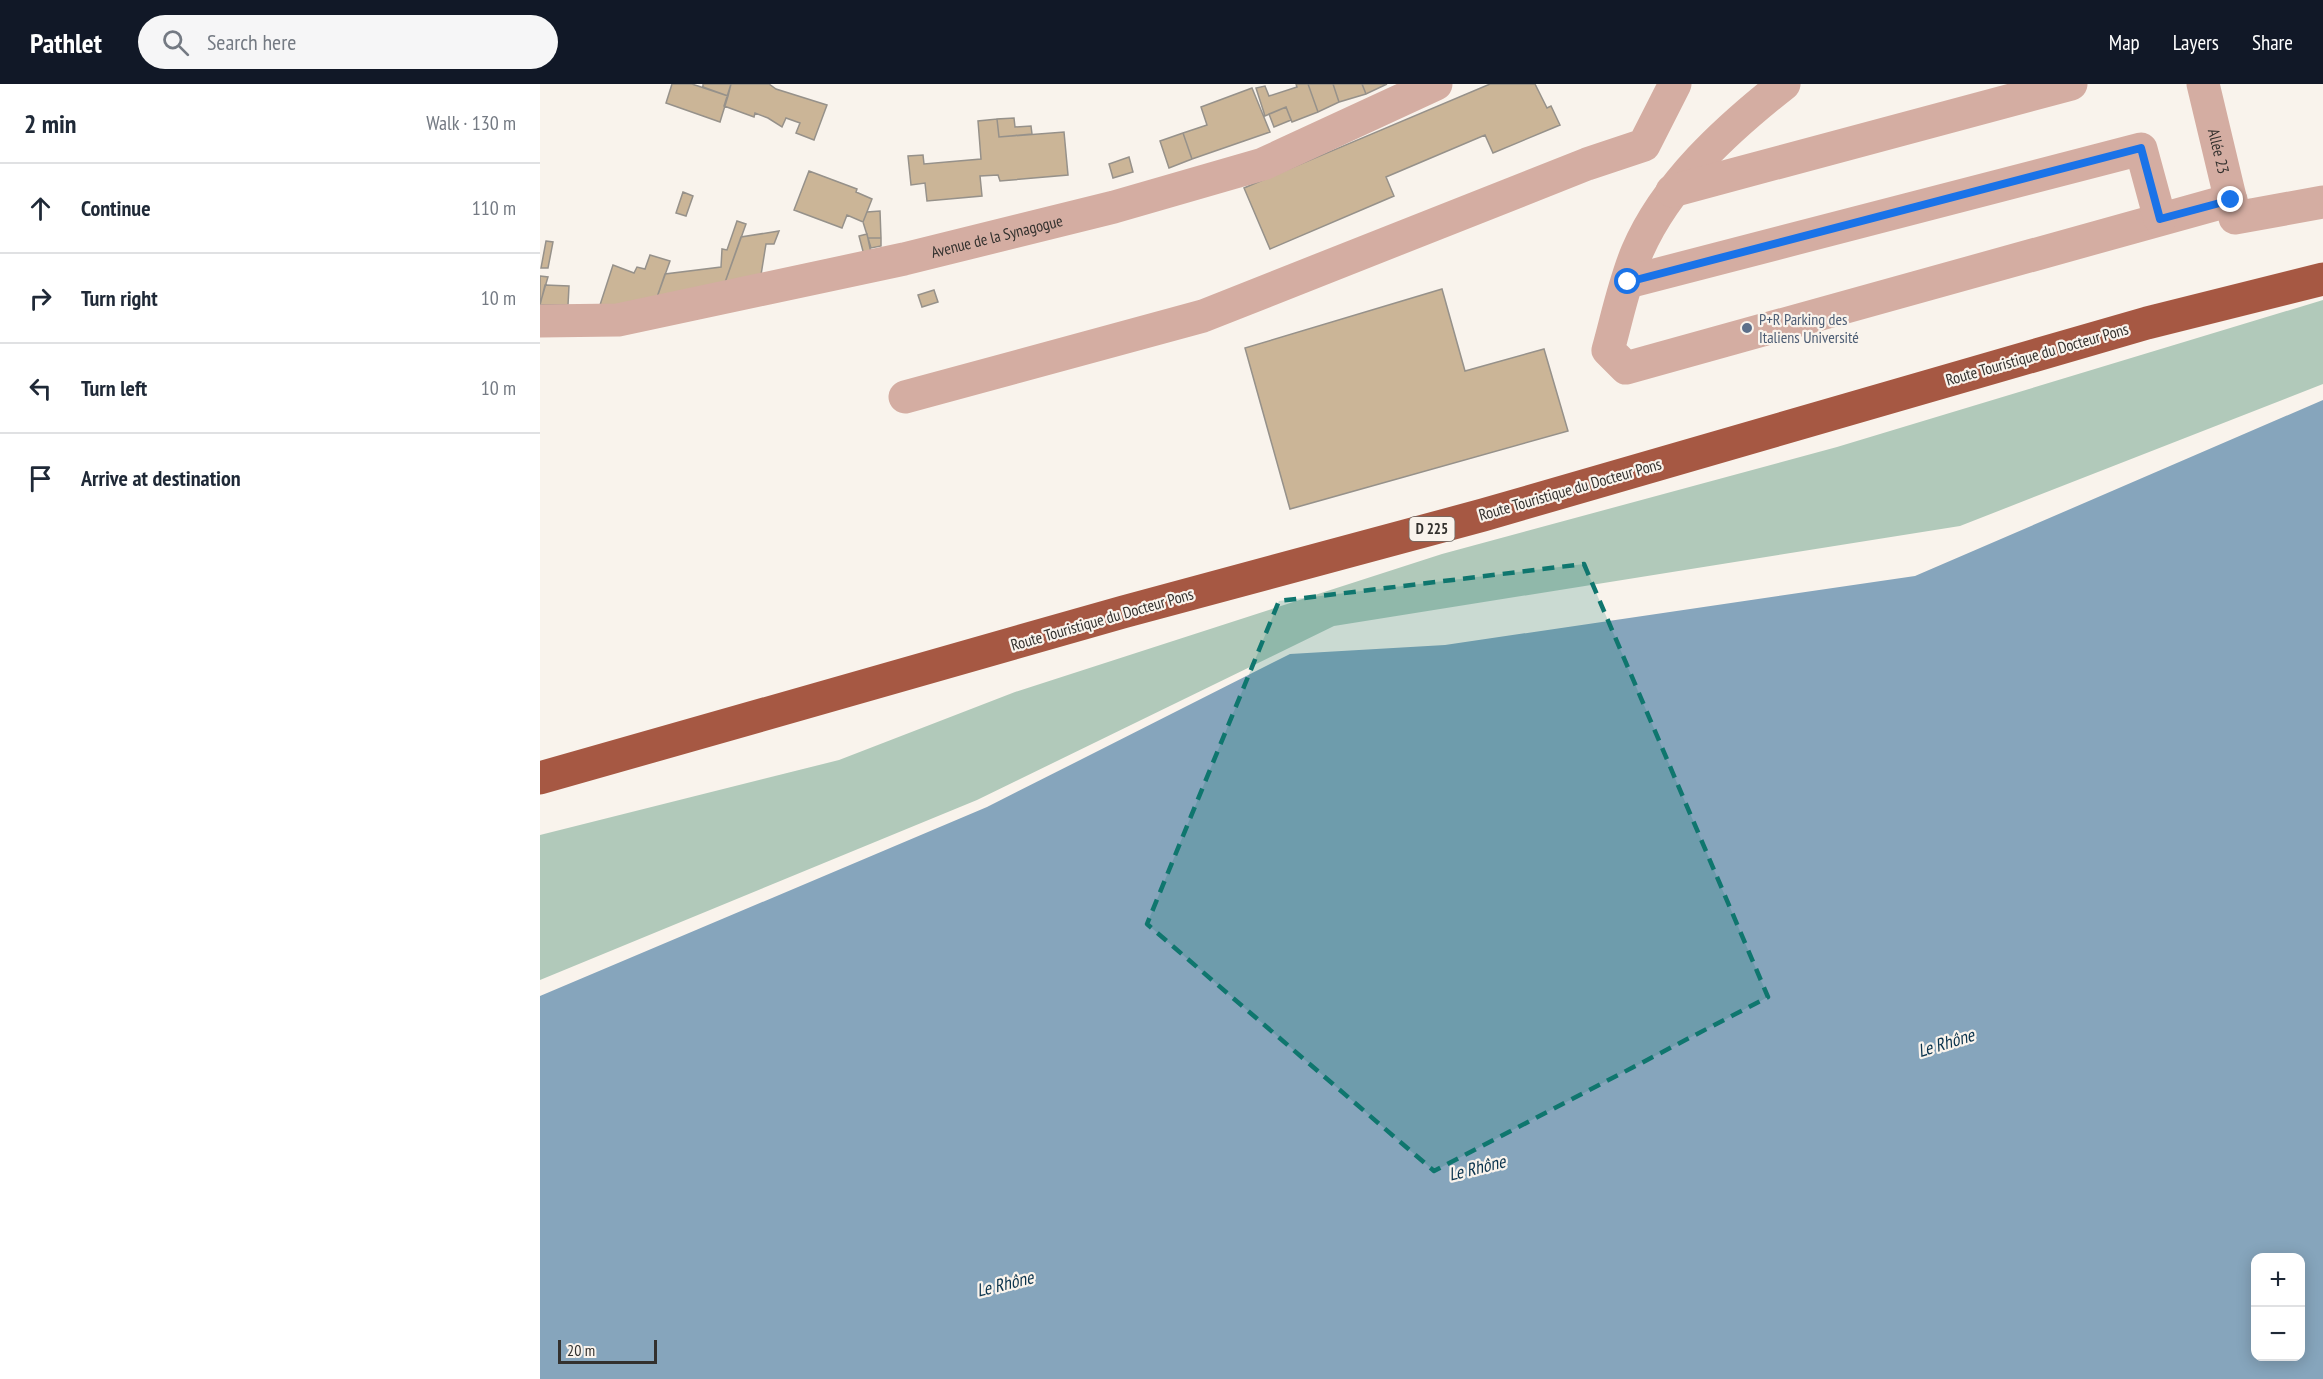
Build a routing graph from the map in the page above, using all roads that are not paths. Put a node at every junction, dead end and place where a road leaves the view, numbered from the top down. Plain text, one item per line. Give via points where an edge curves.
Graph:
1 (1436, 84) edge
2 (1675, 84) edge
3 (1784, 84) edge
4 (2071, 84) edge
5 (2203, 84) edge
6 (1672, 191) junction
7 (2323, 202) edge
8 (2233, 209) junction
9 (2160, 219) junction
10 (2323, 279) edge
11 (1628, 282) junction
12 (540, 321) edge
13 (905, 397) dead end
14 (540, 778) edge

1 - 12 street, Avenue de la Synagogue via 1263,164 1114,207 904,259 618,320
2 - 13 street via 1644,145 1203,316
3 - 6 street via 1741,117
4 - 6 street
5 - 8 street, Allée 23
6 - 11 street via 1637,252
7 - 8 street
8 - 9 street
9 - 11 street via 2141,148
9 - 11 street via 1626,368 1608,350
10 - 14 highway, Route Touristique du Docteur Pons / D 225 via 2147,323 1483,515 1123,612

